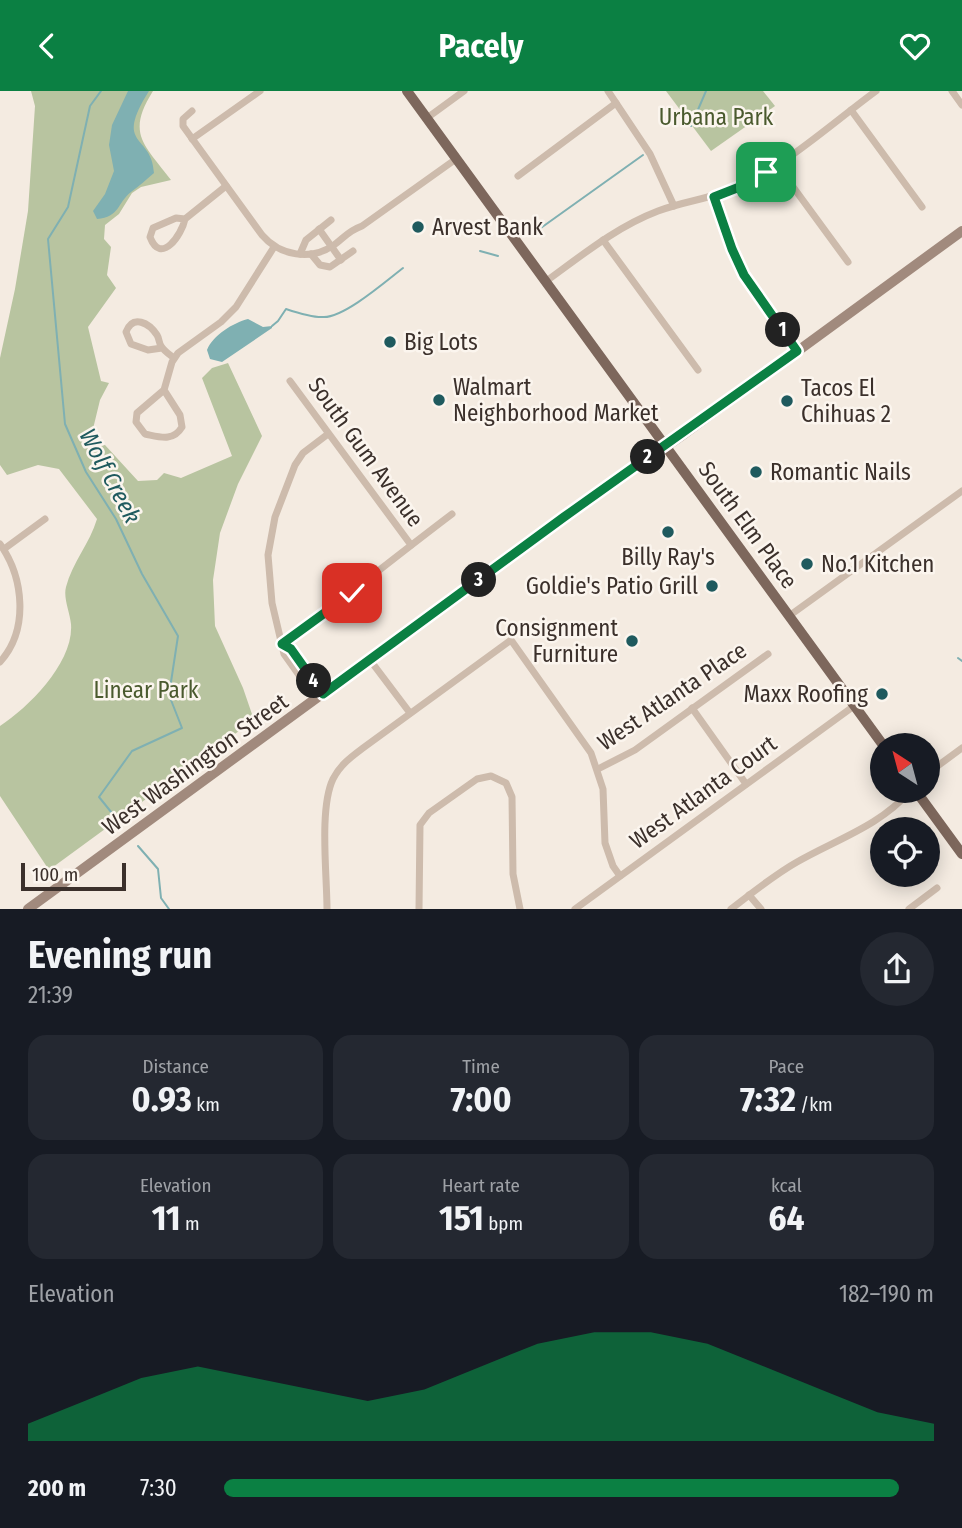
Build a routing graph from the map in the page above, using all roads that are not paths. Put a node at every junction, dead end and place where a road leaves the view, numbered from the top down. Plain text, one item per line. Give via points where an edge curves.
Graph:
1 (260, 91) edge
2 (407, 91) edge
3 (464, 91) edge
4 (608, 91) edge
5 (876, 91) edge
6 (952, 91) edge
7 (617, 103) junction
8 (962, 104) edge
9 (851, 110) junction
10 (192, 111) dead end
11 (427, 118) junction
12 (192, 139) junction
13 (456, 159) junction
14 (777, 165) junction
15 (519, 176) dead end
16 (226, 186) junction
17 (714, 197) junction
18 (674, 206) junction
19 (922, 207) dead end
20 (185, 219) junction
21 (331, 220) dead end
22 (319, 229) junction
23 (962, 231) edge
24 (603, 240) junction
25 (274, 247) junction
26 (331, 247) junction
27 (353, 251) dead end
28 (300, 254) junction
29 (311, 254) junction
30 (341, 260) junction
31 (848, 262) dead end
32 (545, 282) junction
33 (162, 348) junction
34 (797, 351) junction
35 (174, 358) junction
36 (698, 370) dead end
37 (290, 381) dead end
38 (164, 390) junction
39 (328, 434) junction
40 (664, 446) junction
41 (962, 491) edge
42 (452, 514) dead end
43 (45, 519) dead end
44 (411, 545) junction
45 (2, 547) edge
46 (789, 616) junction
47 (282, 644) junction
48 (768, 654) dead end
49 (370, 660) junction
50 (0, 662) edge
51 (320, 697) junction
52 (854, 706) junction
53 (692, 708) junction
54 (410, 713) junction
55 (874, 733) edge
56 (962, 748) edge
57 (940, 764) edge
58 (598, 769) junction
59 (746, 784) junction
60 (897, 803) edge
61 (925, 803) edge
62 (962, 854) edge
63 (620, 876) junction
64 (937, 888) dead end
65 (749, 895) junction
66 (28, 908) edge
67 (327, 908) edge
68 (419, 908) edge
69 (520, 908) edge
70 (575, 908) edge
71 (731, 908) edge
72 (761, 908) edge
73 (909, 908) edge

1 - 12 street
2 - 11 main road, South Elm Place
3 - 11 street
4 - 7 street
5 - 9 street
6 - 8 street
7 - 15 street
7 - 18 street via 650,154
9 - 14 street
9 - 19 street
10 - 12 street via 182,122
11 - 13 main road, South Elm Place
12 - 16 street
13 - 26 street
13 - 32 main road, South Elm Place
14 - 17 street
14 - 31 street
16 - 20 street
16 - 25 street
17 - 18 street
17 - 34 street via 744,275
18 - 24 street
20 - 20 street via 153,227 150,237 154,245 169,246 183,230
21 - 22 street
22 - 26 street
22 - 28 street via 306,240
23 - 34 main road, West Washington Street
24 - 32 street
24 - 36 street
25 - 28 street
25 - 35 street via 231,313
26 - 29 street
26 - 30 street
27 - 30 street
28 - 29 street
29 - 30 street via 326,267
32 - 40 main road, South Elm Place
33 - 33 street via 133,345 127,338 128,326 136,321 146,323
33 - 35 street
34 - 40 main road, West Washington Street
35 - 38 street
37 - 39 street, South Gum Avenue
38 - 38 street via 137,413 136,422 145,434 170,437 182,427
39 - 44 street, South Gum Avenue
39 - 47 street via 295,465 270,536 268,574
40 - 46 main road, South Elm Place
40 - 49 main road, West Washington Street
41 - 46 street
42 - 44 street
43 - 45 street
44 - 47 street
45 - 50 street via 21,595 19,625
46 - 52 main road, South Elm Place
47 - 51 street via 284,654
48 - 53 street, West Atlanta Place
49 - 51 main road, West Washington Street
49 - 54 street
51 - 66 main road, West Washington Street
52 - 55 main road, South Elm Place
52 - 59 street, West Atlanta Court
53 - 58 street, West Atlanta Place via 635,750
53 - 59 street
54 - 58 street via 511,640 586,744
54 - 67 street via 344,763 332,782 326,814
56 - 57 street
58 - 63 street via 605,843
59 - 63 street, West Atlanta Court
60 - 65 street
61 - 62 main road
63 - 70 street, West Atlanta Court
64 - 73 street
65 - 71 street
65 - 72 street
68 - 69 street via 418,832 423,819 477,779 491,776 506,783 512,797 513,874

